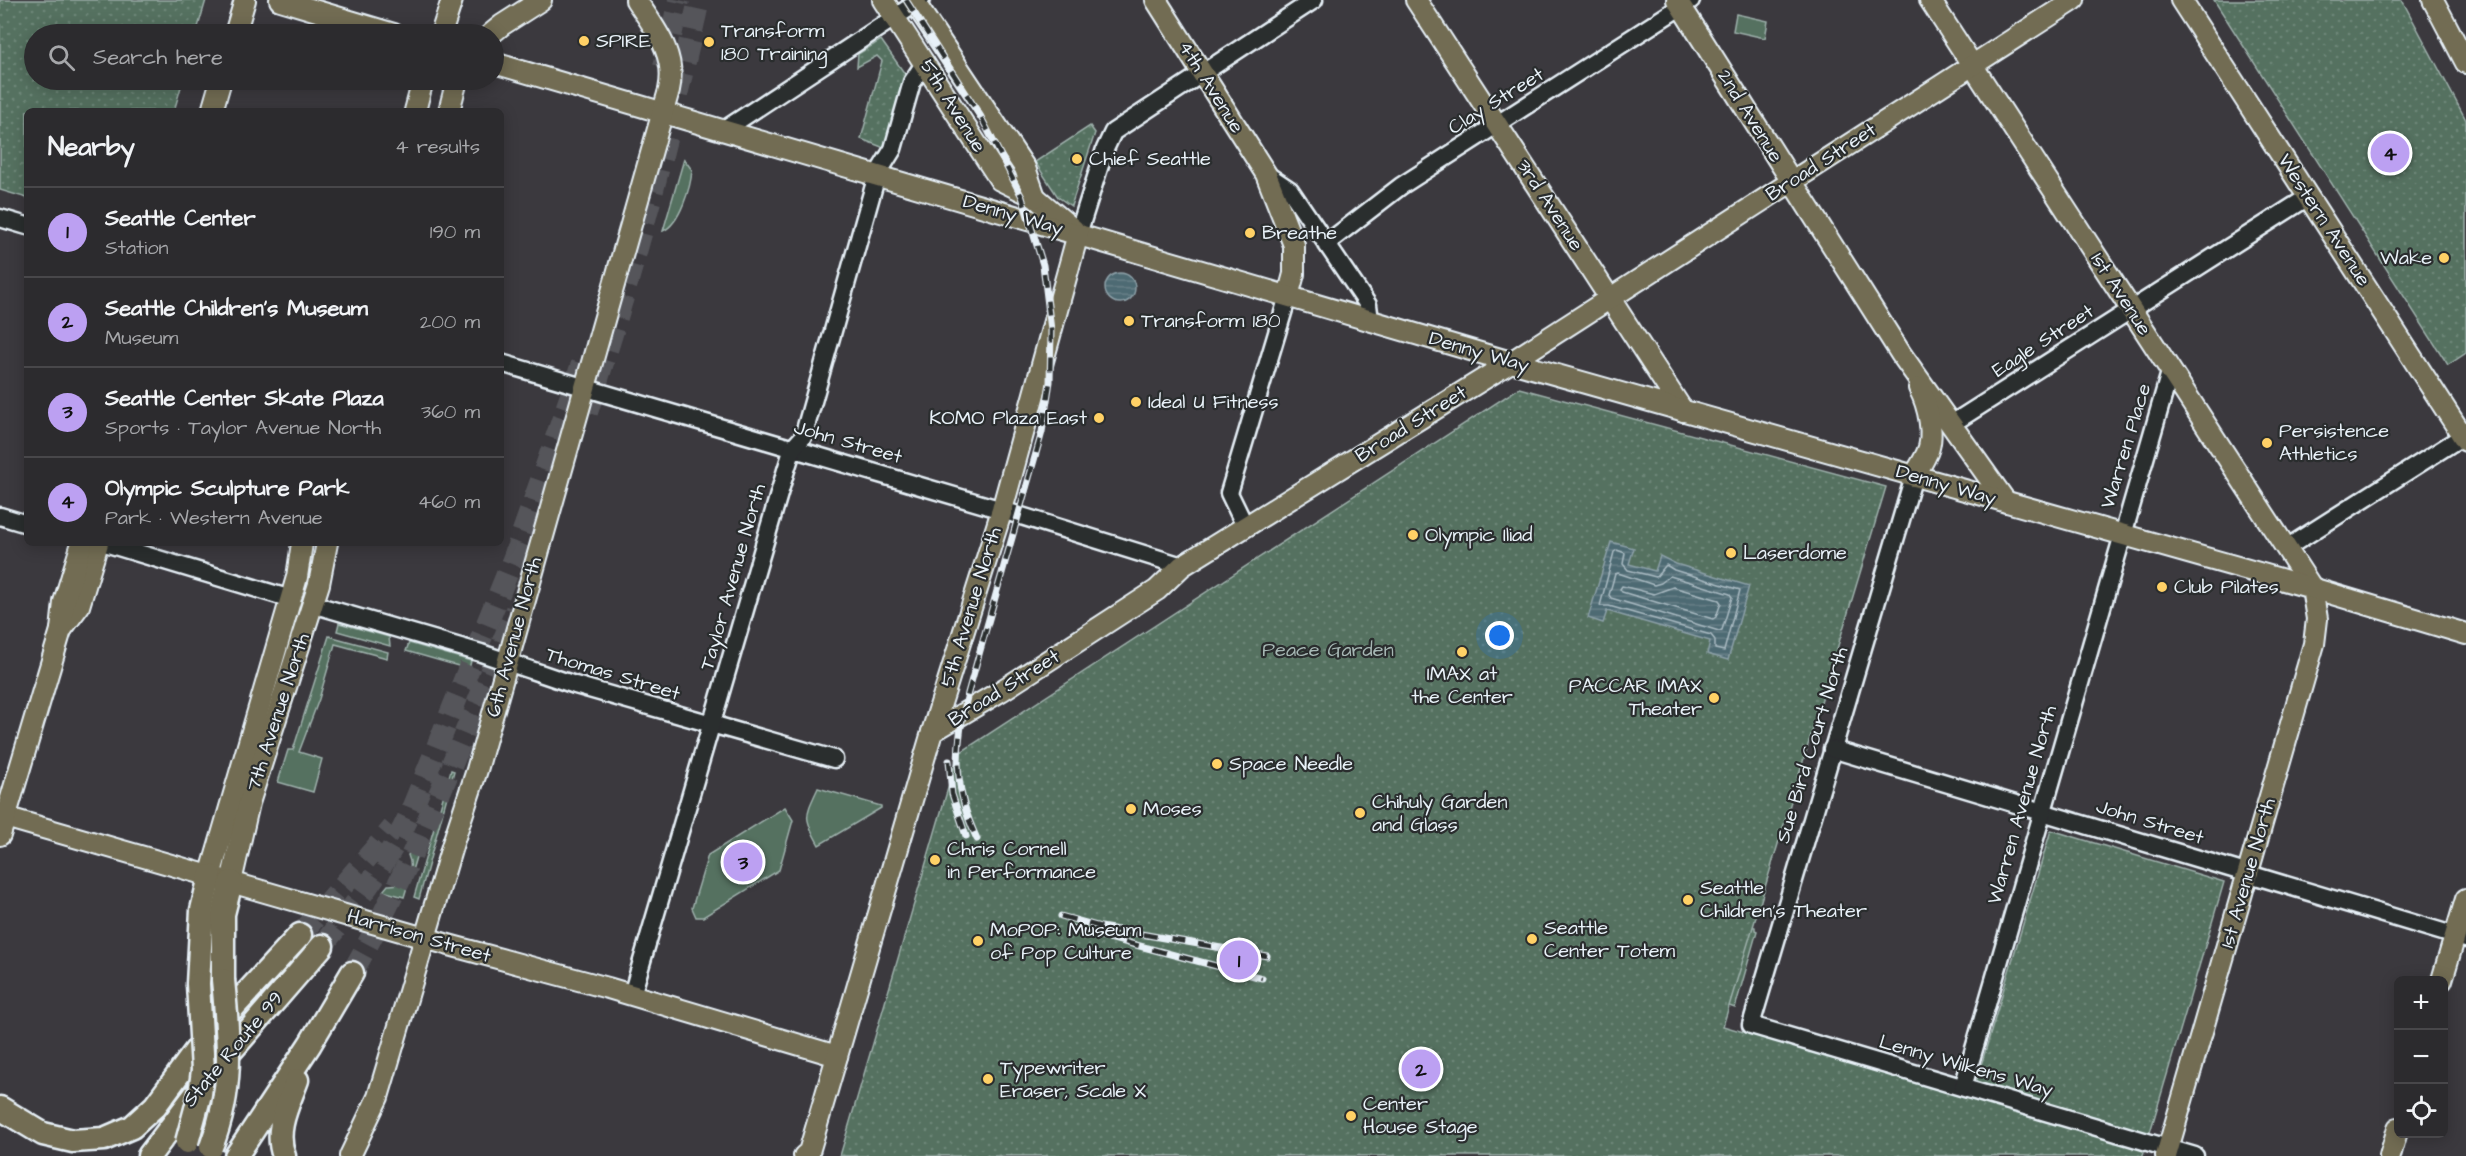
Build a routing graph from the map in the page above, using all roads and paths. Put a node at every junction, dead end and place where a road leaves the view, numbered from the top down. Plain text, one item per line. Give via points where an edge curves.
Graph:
1 (245, 0) edge
2 (280, 0) edge
3 (452, 0) edge
4 (541, 0) edge
5 (636, 0) edge
6 (883, 0) edge
7 (1156, 0) edge
8 (1314, 0) edge
9 (1416, 0) edge
10 (1930, 0) edge
11 (2074, 0) edge
12 (2181, 0) edge
13 (2433, 0) edge
14 (916, 1) edge
15 (1683, 2) edge
16 (894, 17) junction
17 (238, 24) edge
18 (360, 24) edge
19 (444, 24) edge
20 (504, 24) edge
21 (925, 62) junction
22 (2466, 63) edge
23 (1972, 65) junction
24 (504, 66) edge
25 (1203, 73) junction
26 (218, 90) edge
27 (420, 90) edge
28 (455, 90) edge
29 (214, 108) edge
30 (416, 108) edge
31 (450, 108) edge
32 (663, 113) junction
33 (1498, 124) junction
34 (724, 130) junction
35 (1266, 174) junction
36 (878, 175) junction
37 (1791, 182) junction
38 (1035, 196) junction
39 (2308, 197) junction
40 (0, 218) edge
41 (24, 225) edge
42 (1078, 234) junction
43 (1326, 243) junction
44 (1288, 296) junction
45 (1610, 298) junction
46 (2131, 310) junction
47 (1370, 320) junction
48 (1901, 354) junction
49 (1511, 362) junction
50 (504, 364) edge
51 (2171, 369) junction
52 (586, 388) junction
53 (1683, 411) junction
54 (1953, 423) junction
55 (2464, 438) edge
56 (793, 448) junction
57 (1914, 476) junction
58 (2007, 502) junction
59 (1002, 510) junction
60 (0, 516) edge
61 (24, 523) edge
62 (1245, 526) junction
63 (2121, 534) junction
64 (81, 546) edge
65 (97, 546) edge
66 (115, 546) edge
67 (301, 546) edge
68 (326, 546) edge
69 (2288, 547) junction
70 (1182, 566) junction
71 (2312, 588) junction
72 (291, 599) junction
73 (312, 604) junction
74 (62, 630) junction
75 (2466, 634) edge
76 (507, 663) junction
77 (711, 724) junction
78 (932, 732) junction
79 (1832, 750) junction
80 (834, 759) dead end
81 (2042, 812) junction
82 (2, 823) edge
83 (2248, 874) junction
84 (221, 879) junction
85 (2466, 899) edge
86 (300, 935) tunnel mouth
87 (2461, 937) edge
88 (424, 939) junction
89 (322, 946) tunnel mouth
90 (352, 973) tunnel mouth
91 (2444, 976) edge
92 (632, 995) junction
93 (1750, 1026) joint
94 (310, 1044) junction
95 (837, 1056) junction
96 (1962, 1087) junction
97 (0, 1108) edge
98 (2395, 1138) edge
99 (184, 1149) edge
100 (209, 1152) edge
101 (2167, 1152) edge
102 (808, 1155) edge
103 (149, 1156) edge
104 (236, 1156) edge
105 (284, 1156) edge
106 (350, 1156) edge
107 (2195, 1156) edge
108 (2390, 1156) edge

1 - 17 main road
2 - 18 main road
3 - 19 main road
4 - 20 main road
5 - 32 main road, 6th Avenue North via 670,60 671,82
6 - 16 main road, 5th Avenue
7 - 25 main road, 4th Avenue
8 - 25 street
9 - 33 main road, 3rd Avenue
10 - 23 main road, 1st Avenue
11 - 23 main road, Broad Street
12 - 39 main road, Western Avenue
13 - 22 main road
14 - 16 street
14 - 38 main road, 5th Avenue via 1024,166
15 - 33 street, Clay Street
15 - 37 main road, 2nd Avenue
16 - 21 main road, 5th Avenue
16 - 34 street
21 - 36 street, Taylor Avenue North via 912,82 893,149
21 - 38 main road, 5th Avenue via 1000,180
23 - 37 main road, Broad Street
23 - 46 main road, 1st Avenue
24 - 32 main road, Denny Way
25 - 35 main road, 4th Avenue
25 - 42 street via 1113,132
26 - 29 main road
27 - 30 main road
28 - 31 main road
32 - 34 main road, Denny Way
32 - 52 main road, 6th Avenue North
33 - 43 street, Clay Street via 1401,186
33 - 45 main road, 3rd Avenue
34 - 36 main road, Denny Way
35 - 43 street, 4th Avenue via 1290,189
35 - 44 main road, 4th Avenue via 1294,245 1294,274
36 - 42 main road, Denny Way
36 - 56 street, Taylor Avenue North via 803,437
37 - 45 main road, Broad Street
37 - 48 main road, 2nd Avenue
38 - 42 main road, 5th Avenue
39 - 46 street, Eagle Street
39 - 55 main road, Western Avenue
40 - 41 street
42 - 44 main road, Denny Way
42 - 59 main road, 5th Avenue North
43 - 47 street, 4th Avenue via 1368,305
44 - 47 main road, Denny Way
44 - 62 street via 1229,493
45 - 49 main road, Broad Street
45 - 53 main road, 3rd Avenue
46 - 51 main road, 1st Avenue
46 - 54 street, Eagle Street
47 - 49 main road, Denny Way
48 - 54 main road, 2nd Avenue
48 - 57 main road, 2nd Avenue via 1921,392 1930,430 1928,453
49 - 53 main road, Denny Way
49 - 62 main road, Broad Street
50 - 52 street, John Street
51 - 63 street, Warren Place
51 - 69 main road, 1st Avenue
52 - 56 street, John Street
52 - 76 main road, 6th Avenue North
53 - 57 main road, Denny Way
54 - 58 main road, 2nd Avenue
55 - 69 street
56 - 59 street, John Street
56 - 77 street, Taylor Avenue North
57 - 58 main road, Denny Way
57 - 79 street, Sue Bird Court North
58 - 63 main road, Denny Way
59 - 70 street, John Street
59 - 78 main road, 5th Avenue North
60 - 61 street
62 - 70 main road, Broad Street
63 - 71 main road, Denny Way
63 - 81 street, Warren Avenue North
64 - 74 main road via 64,602
65 - 74 main road via 79,606
66 - 72 street
67 - 72 main road, 7th Avenue North
68 - 73 main road, 7th Avenue North
69 - 71 main road, 1st Avenue
70 - 78 main road, Broad Street via 1157,590
71 - 75 main road, Denny Way
71 - 83 main road, 1st Avenue North via 2317,619 2314,644
72 - 84 main road, 7th Avenue North
73 - 76 street, Thomas Street
73 - 84 main road, 7th Avenue North
74 - 82 main road
76 - 77 street, Thomas Street
76 - 88 main road, 6th Avenue North
77 - 80 street, Thomas Street
77 - 92 street, Taylor Avenue North
78 - 95 main road, 5th Avenue North
79 - 81 street, John Street
79 - 93 street, Sue Bird Court North
81 - 83 street, John Street
81 - 96 street, Warren Avenue North
82 - 84 main road, Harrison Street
83 - 87 street, John Street
83 - 101 main road, 1st Avenue North
84 - 88 main road, Harrison Street
84 - 99 highway, bridge via 202,910 198,984 203,1070
84 - 100 highway, bridge via 222,980 229,1069 224,1109
85 - 87 main road
86 - 97 highway via 206,1037 155,1106 132,1126 104,1139 73,1141 43,1134
87 - 91 main road
88 - 92 main road, Harrison Street
88 - 106 main road, 6th Avenue North via 378,1097
89 - 103 highway, State Route 99 via 211,1074
90 - 94 highway
92 - 95 main road, Harrison Street
93 - 96 street, Lenny Wilkens Way
94 - 104 highway
94 - 105 highway via 280,1130
95 - 102 main road, 5th Avenue North
96 - 101 street, Lenny Wilkens Way
98 - 108 main road
101 - 107 street

